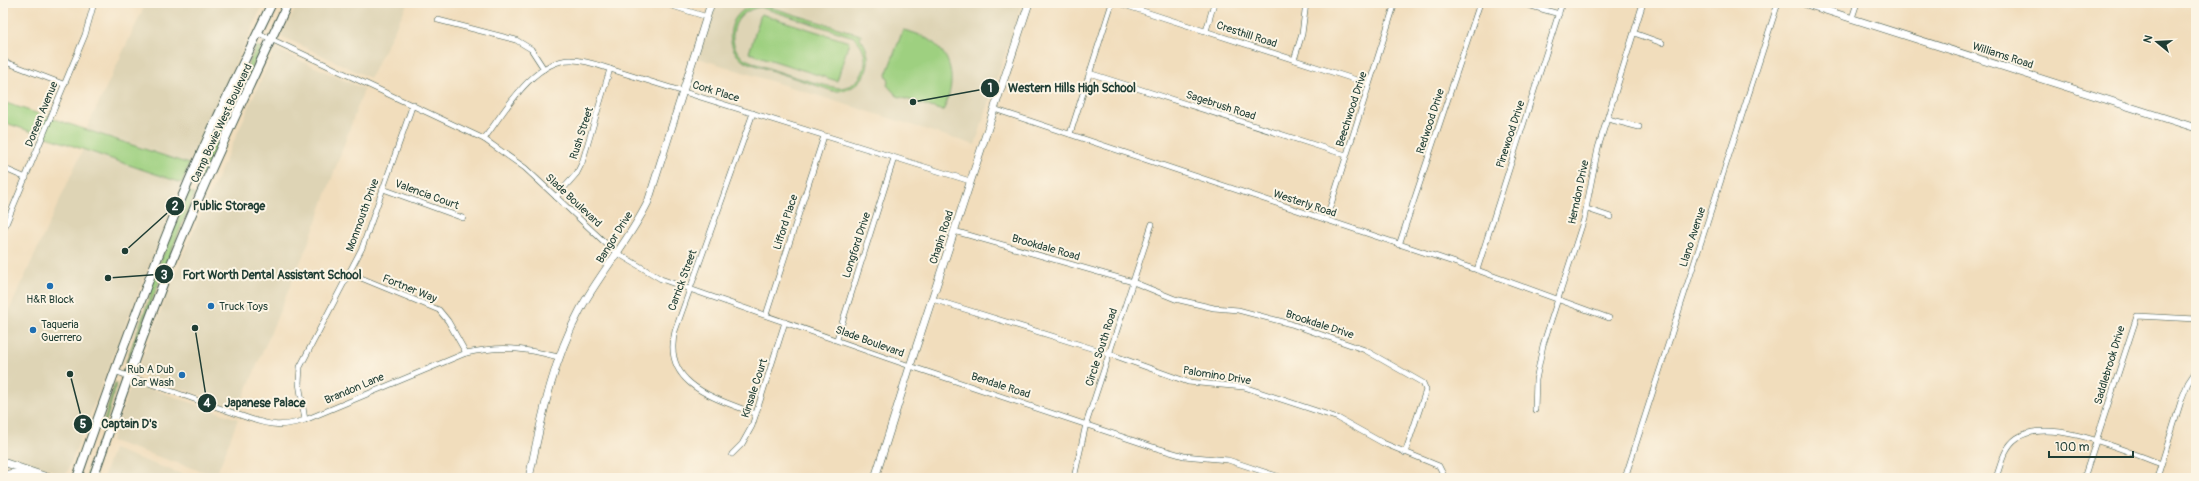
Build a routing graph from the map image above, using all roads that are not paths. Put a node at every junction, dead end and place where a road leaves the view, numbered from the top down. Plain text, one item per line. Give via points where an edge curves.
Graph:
1 (94, 3) edge
2 (272, 3) edge
3 (288, 3) edge
4 (663, 3) edge
5 (712, 3) edge
6 (1029, 3) edge
7 (1112, 3) edge
8 (1118, 3) edge
9 (1214, 3) edge
10 (1306, 3) edge
11 (1395, 3) edge
12 (1480, 3) edge
13 (1521, 3) edge
14 (1562, 3) edge
15 (1643, 3) edge
16 (1778, 3) edge
17 (1803, 3) edge
18 (1857, 3) edge
19 (1559, 14) junction
20 (707, 17) junction
21 (1852, 18) junction
22 (438, 20) dead end
23 (1206, 31) junction
24 (258, 32) junction
25 (1634, 33) junction
26 (271, 40) junction
27 (1662, 43) dead end
28 (1294, 60) junction
29 (3, 61) edge
30 (544, 69) junction
31 (610, 69) junction
32 (1089, 73) junction
33 (63, 84) junction
34 (1369, 84) junction
35 (683, 92) junction
36 (413, 104) junction
37 (994, 109) junction
38 (753, 113) junction
39 (1608, 119) junction
40 (1639, 127) dead end
41 (2196, 128) edge
42 (1070, 134) junction
43 (824, 136) junction
44 (484, 139) junction
45 (203, 150) junction
46 (1346, 155) junction
47 (894, 158) junction
48 (3, 168) edge
49 (26, 178) junction
50 (970, 182) junction
51 (383, 189) junction
52 (201, 192) junction
53 (556, 197) junction
54 (1587, 208) junction
55 (1611, 217) dead end
56 (463, 218) dead end
57 (1326, 220) junction
58 (1152, 224) dead end
59 (3, 231) edge
60 (954, 231) junction
61 (1399, 245) junction
62 (618, 254) junction
63 (1477, 270) junction
64 (350, 274) junction
65 (1133, 282) junction
66 (690, 290) junction
67 (1558, 298) junction
68 (932, 299) junction
69 (766, 315) junction
70 (1610, 318) dead end
71 (2196, 319) edge
72 (785, 322) junction
73 (837, 339) junction
74 (466, 353) junction
75 (1110, 354) junction
76 (558, 357) junction
77 (910, 366) junction
78 (2196, 371) edge
79 (114, 372) junction
80 (128, 376) junction
81 (1535, 410) dead end
82 (756, 414) junction
83 (305, 420) junction
84 (1086, 424) junction
85 (2096, 440) junction
86 (1405, 453) junction
87 (732, 454) dead end
88 (3, 462) edge
89 (2161, 464) junction
90 (3, 475) edge
91 (42, 475) junction
92 (1445, 476) edge
93 (50, 478) edge
94 (77, 478) edge
95 (93, 478) edge
96 (529, 478) edge
97 (875, 478) edge
98 (1074, 478) edge
99 (1283, 478) edge
100 (1625, 478) edge
101 (1996, 478) edge
102 (2084, 478) edge
103 (2157, 478) edge

1 - 33 street, Doreen Avenue via 85,35
2 - 24 main road, Camp Bowie West Boulevard
3 - 26 main road, Camp Bowie West Boulevard
4 - 20 street
5 - 20 street, Bangor Drive
6 - 37 street, Chapin Road
7 - 32 street
8 - 23 street, Cresthill Road
9 - 23 street
10 - 28 street via 1302,34
11 - 34 street, Beechwood Drive
12 - 61 street, Redwood Drive
13 - 19 street
14 - 19 street, Pinewood Drive
15 - 25 street, Herndon Drive
16 - 100 street, Llano Avenue
17 - 21 street, Williams Road
18 - 21 street
19 - 63 street, Pinewood Drive
20 - 35 street, Bangor Drive
21 - 41 street, Williams Road
22 - 30 street via 516,40 531,49
23 - 28 street, Cresthill Road
24 - 26 street, Slade Boulevard
24 - 45 main road, Camp Bowie West Boulevard
25 - 27 street
25 - 39 street, Herndon Drive
26 - 36 street, Slade Boulevard
26 - 52 main road, Camp Bowie West Boulevard
28 - 34 street, Cresthill Road
29 - 33 street
30 - 31 street, Cork Place via 557,62 572,60
30 - 44 street, Cork Place via 523,87
31 - 35 street, Cork Place
31 - 53 street, Rush Street via 582,164
32 - 42 street
32 - 46 street, Sagebrush Road
33 - 49 street, Doreen Avenue
34 - 46 street, Beechwood Drive
35 - 38 street, Cork Place
35 - 62 street, Bangor Drive via 648,202
36 - 44 street, Slade Boulevard
36 - 51 street, Monmouth Drive
37 - 42 street, Westerly Road
37 - 50 street, Chapin Road
38 - 43 street, Cork Place
38 - 66 street, Carrick Street
39 - 40 street
39 - 54 street, Herndon Drive via 1598,148
42 - 57 street, Westerly Road
43 - 47 street, Cork Place
43 - 69 street, Lifford Place
44 - 53 street, Slade Boulevard via 525,168
45 - 52 main road via 194,184 195,189
45 - 79 main road, Camp Bowie West Boulevard via 158,254
46 - 57 street, Beechwood Drive
47 - 50 street, Cork Place
47 - 73 street, Longford Drive
48 - 49 street
49 - 59 street, Doreen Avenue
50 - 60 street, Chapin Road
51 - 56 street, Valencia Court
51 - 64 street, Monmouth Drive via 368,234
52 - 80 main road, Camp Bowie West Boulevard
53 - 62 street, Slade Boulevard
54 - 55 street
54 - 67 street, Herndon Drive
57 - 61 street, Westerly Road
58 - 65 street, Circle South Road
60 - 65 street, Brookdale Road
60 - 68 street, Chapin Road
61 - 63 street, Westerly Road
62 - 66 street, Slade Boulevard via 661,279
62 - 76 street, Bangor Drive via 580,309
63 - 67 street, Westerly Road
64 - 74 street, Fortner Way via 439,310
64 - 83 street, Monmouth Drive via 300,367 299,383
65 - 75 street, Circle South Road
65 - 86 street, Brookdale Drive via 1175,299 1214,308 1238,310 1291,324 1365,350 1423,383 1426,390
66 - 69 street, Slade Boulevard
66 - 82 street, Carrick Street via 673,339 673,354 677,365 693,387 704,394
67 - 70 street, Westerly Road
67 - 81 street, Herndon Drive via 1543,345 1536,380
68 - 75 street, Palomino Drive
68 - 77 street, Chapin Road
69 - 72 street, Slade Boulevard
71 - 85 street, Saddlebrook Drive via 2137,316
72 - 73 street, Slade Boulevard
72 - 82 street, Kinsale Court
73 - 77 street, Slade Boulevard
74 - 76 street, Brandon Lane via 507,347 533,350
74 - 83 street, Brandon Lane
75 - 84 street, Circle South Road
75 - 86 street, Palomino Drive via 1188,382 1244,387 1338,418
76 - 96 street, Bangor Drive
77 - 84 street, Bendale Road
77 - 97 street, Chapin Road
78 - 89 street via 2185,391
79 - 80 street, Brandon Lane
79 - 94 main road, Camp Bowie West Boulevard
80 - 83 street, Brandon Lane via 270,425 284,426
80 - 95 main road, Camp Bowie West Boulevard
82 - 87 street, Kinsale Court via 748,435
84 - 98 street, Circle South Road
84 - 99 street, Bendale Road via 1178,454 1210,460 1228,460
85 - 89 street
85 - 101 street via 2064,433 2026,433 2016,439 2005,452
85 - 102 street, Saddlebrook Drive
86 - 92 street, Palomino Drive via 1439,466
88 - 91 street
89 - 103 street
90 - 91 street via 9,472 34,477
91 - 93 street

